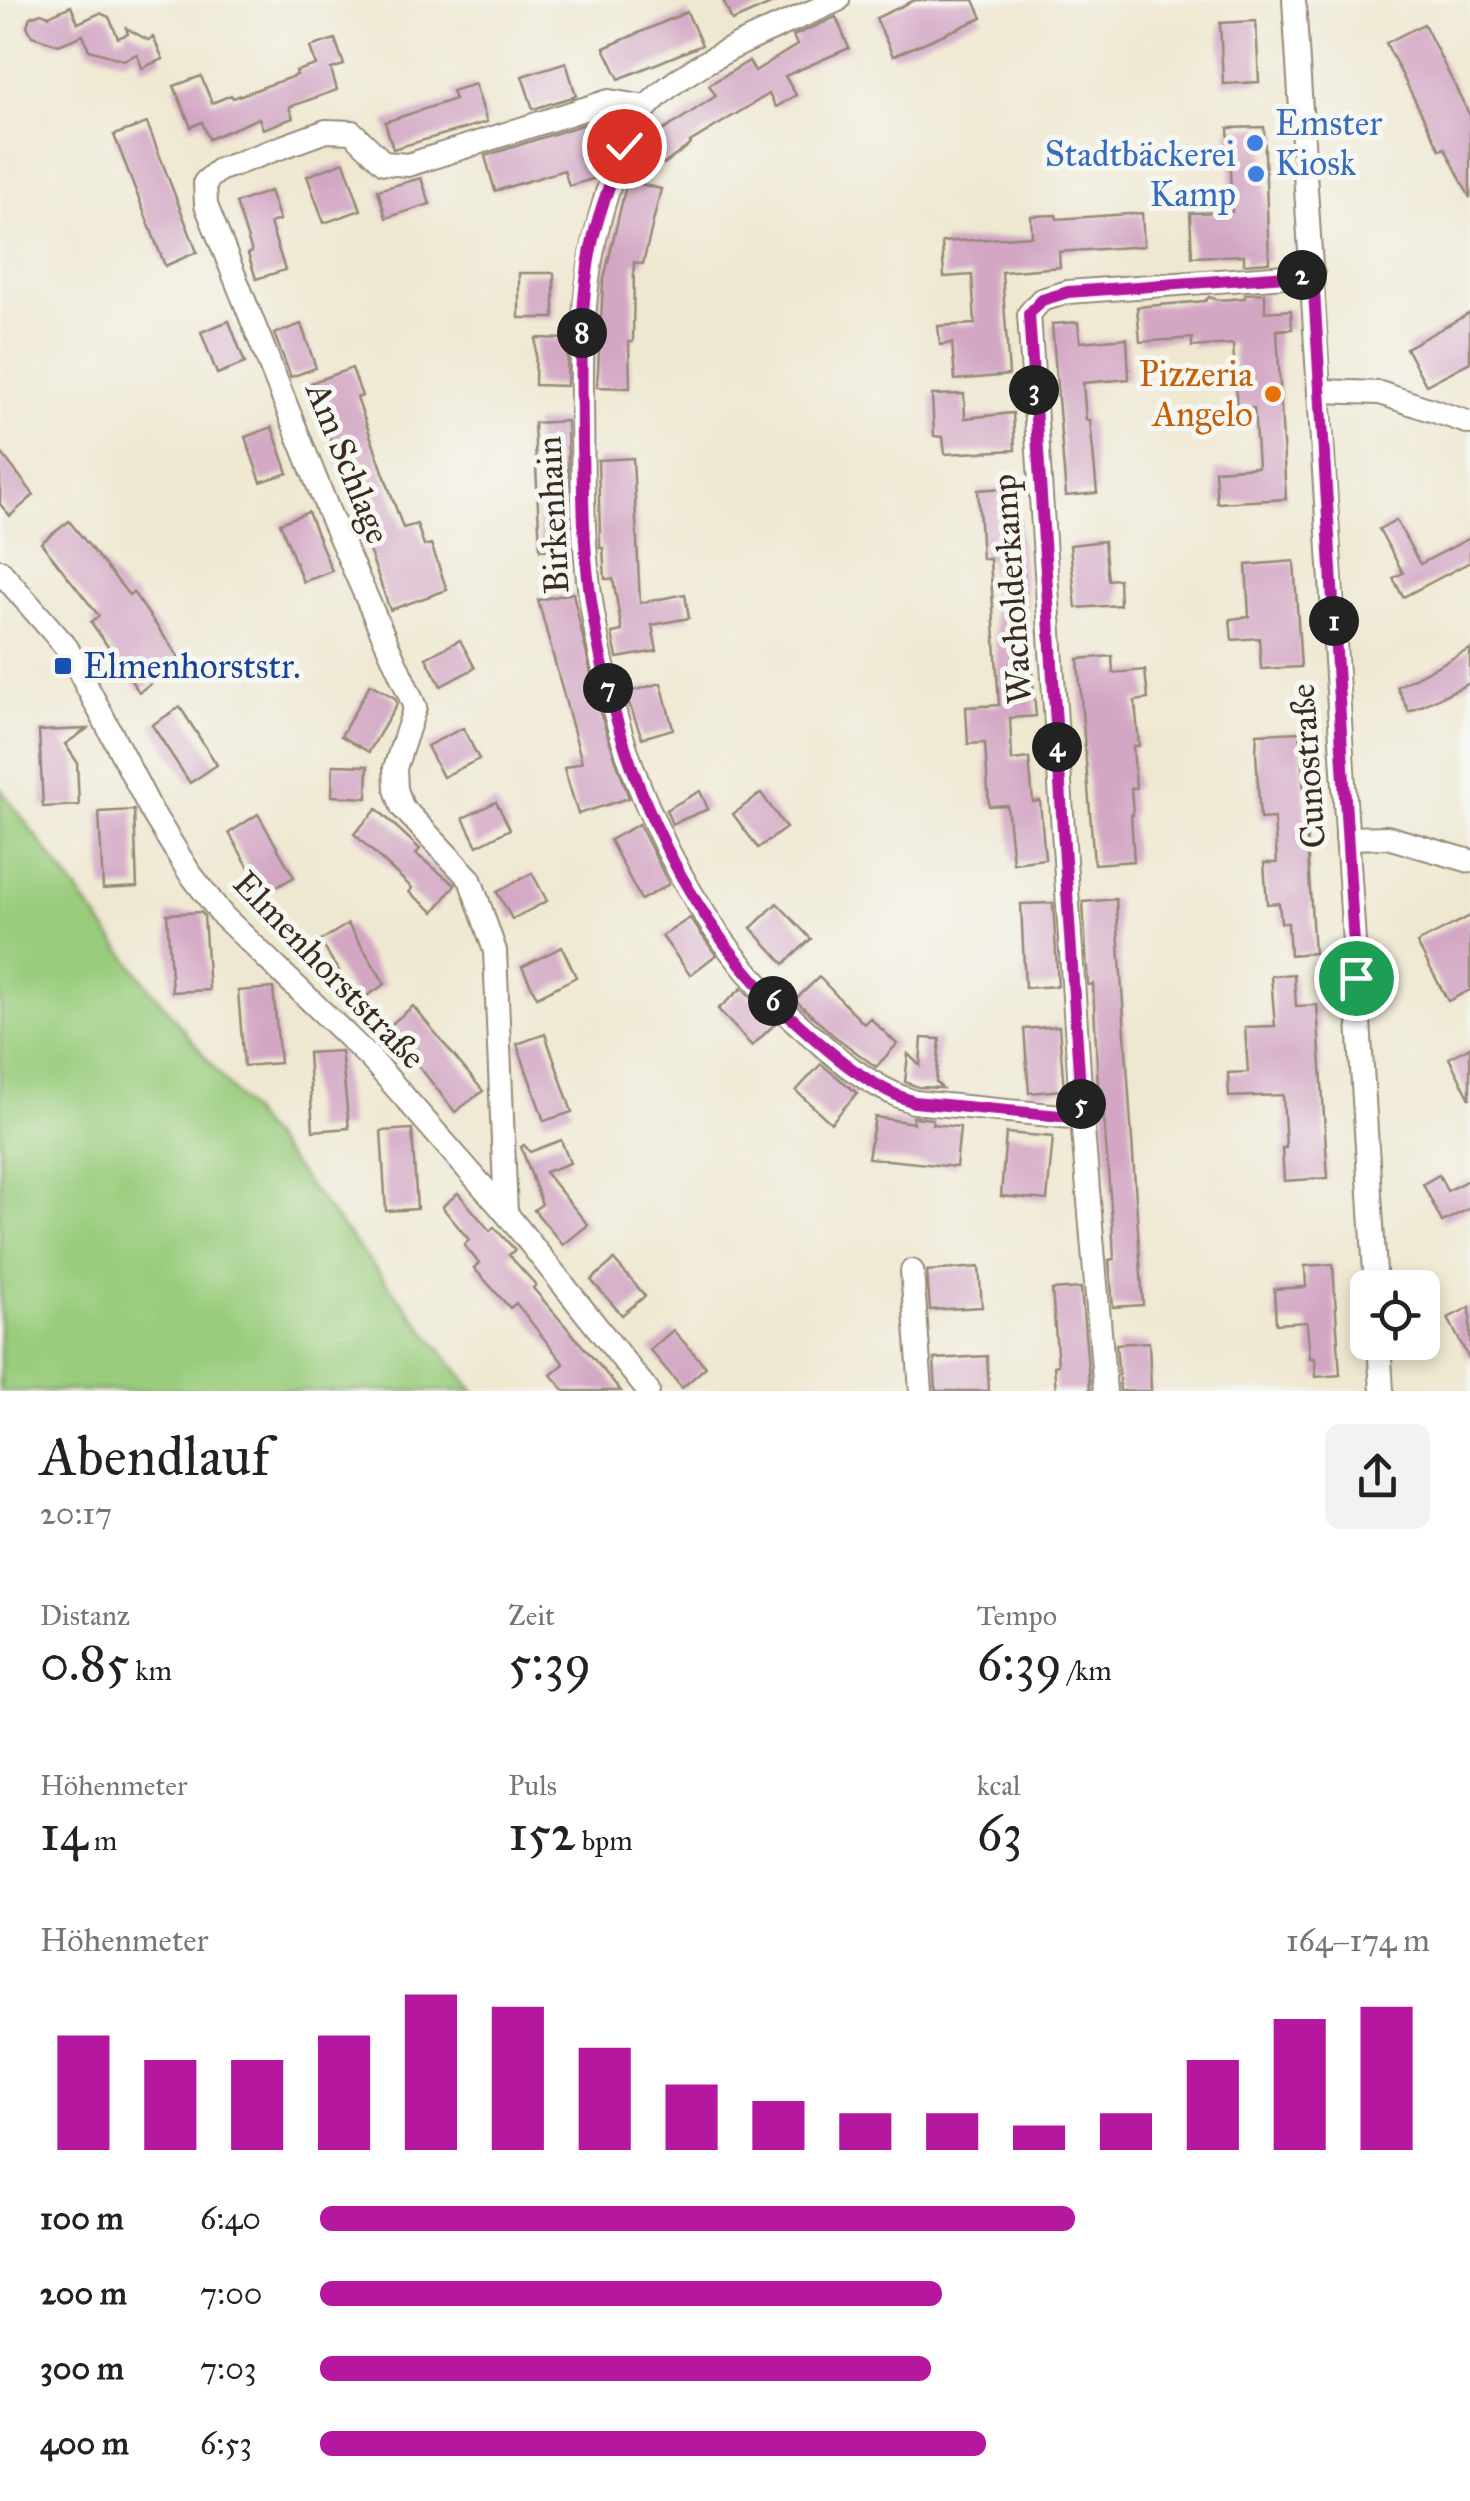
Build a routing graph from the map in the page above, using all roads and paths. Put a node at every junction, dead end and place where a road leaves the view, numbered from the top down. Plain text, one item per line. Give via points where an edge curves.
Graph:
1 (838, 0) edge
2 (1294, 0) edge
3 (647, 107) junction
4 (1313, 274) junction
5 (1320, 391) junction
6 (1470, 423) edge
7 (0, 571) edge
8 (1347, 838) junction
9 (1470, 861) edge
10 (1082, 1118) junction
11 (506, 1213) junction
12 (1375, 1270) edge
13 (912, 1272) dead end
14 (1380, 1360) edge
15 (648, 1391) edge
16 (921, 1391) edge
17 (1105, 1391) edge
18 (1382, 1391) edge

1 - 3 street, Birkenhain via 701,64
2 - 4 street, Cunostraße
3 - 10 street, Birkenhain via 607,191 586,277 583,484 588,584 603,669 660,832 729,951 842,1064 914,1102
3 - 11 street, Am Schlage via 609,101 408,165 384,163 352,132 326,131 219,170 205,182 206,205 415,707 395,768 402,807 470,879 496,951
4 - 5 street, Cunostraße
4 - 10 street, Wacholderkamp via 1068,292 1042,300 1029,314
5 - 6 street via 1380,394
5 - 8 street, Cunostraße
7 - 11 street, Elmenhorststraße via 67,648 152,812 222,916 370,1059
8 - 9 street via 1387,837
8 - 12 street, Cunostraße
10 - 17 street, Wacholderkamp
11 - 15 street, Elmenhorststraße
13 - 16 street
14 - 18 street

